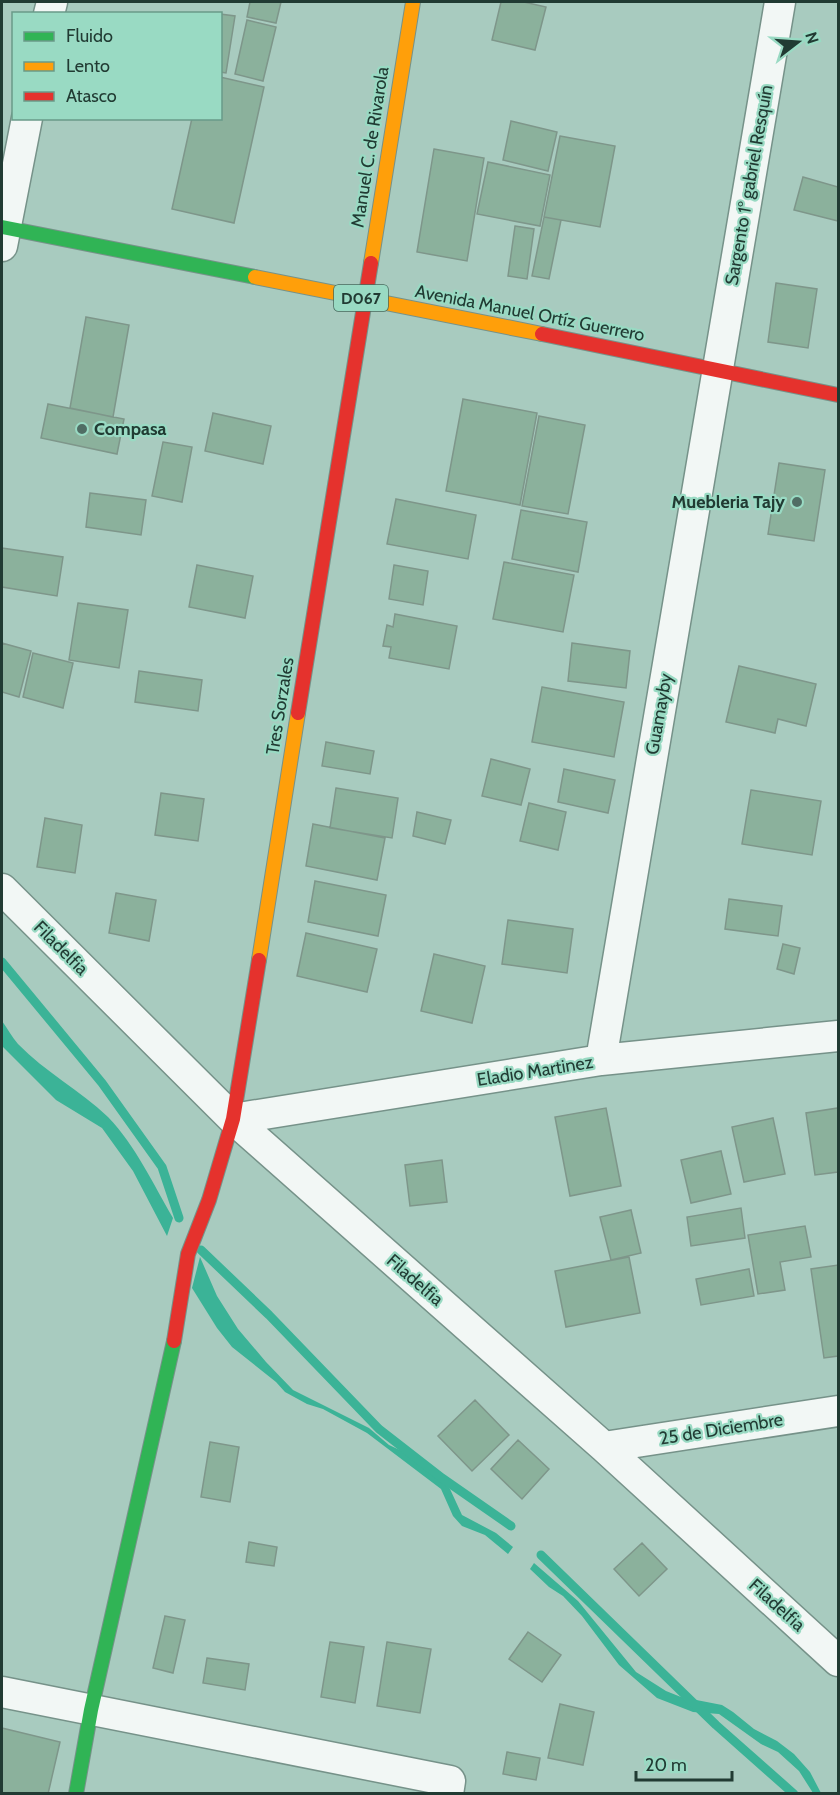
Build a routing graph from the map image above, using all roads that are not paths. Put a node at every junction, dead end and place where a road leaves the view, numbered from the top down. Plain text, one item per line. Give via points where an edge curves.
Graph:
1 (413, 2) edge
2 (780, 2) edge
3 (27, 120) edge
4 (3, 234) edge
5 (363, 298) junction
6 (718, 369) junction
7 (838, 395) edge
8 (2, 889) edge
9 (838, 1036) edge
10 (601, 1060) junction
11 (233, 1119) junction
12 (838, 1412) edge
13 (604, 1447) junction
14 (838, 1661) edge
15 (2, 1692) edge
16 (92, 1710) junction
17 (76, 1794) edge
18 (448, 1794) edge

1 - 5 street, Manuel C. de Rivarola
2 - 6 street, Sargento 1° gabriel Resquín
3 - 4 street
4 - 5 street, Avenida Manuel Ortíz Guerrero / D067
5 - 6 street, Avenida Manuel Ortíz Guerrero / D067
5 - 11 street, Tres Sorzales
6 - 7 street, Avenida Manuel Ortíz Guerrero / D067
6 - 10 street, Guamayby
8 - 11 street, Filadelfia
9 - 10 street, Eladio Martinez
10 - 11 street, Eladio Martinez
11 - 13 street, Filadelfia
11 - 16 street, Tres Sorzales via 188,1254 173,1350
12 - 13 street, 25 de Diciembre
13 - 14 street, Filadelfia
15 - 16 street
16 - 17 street, Tres Sorzales
16 - 18 street via 450,1781

